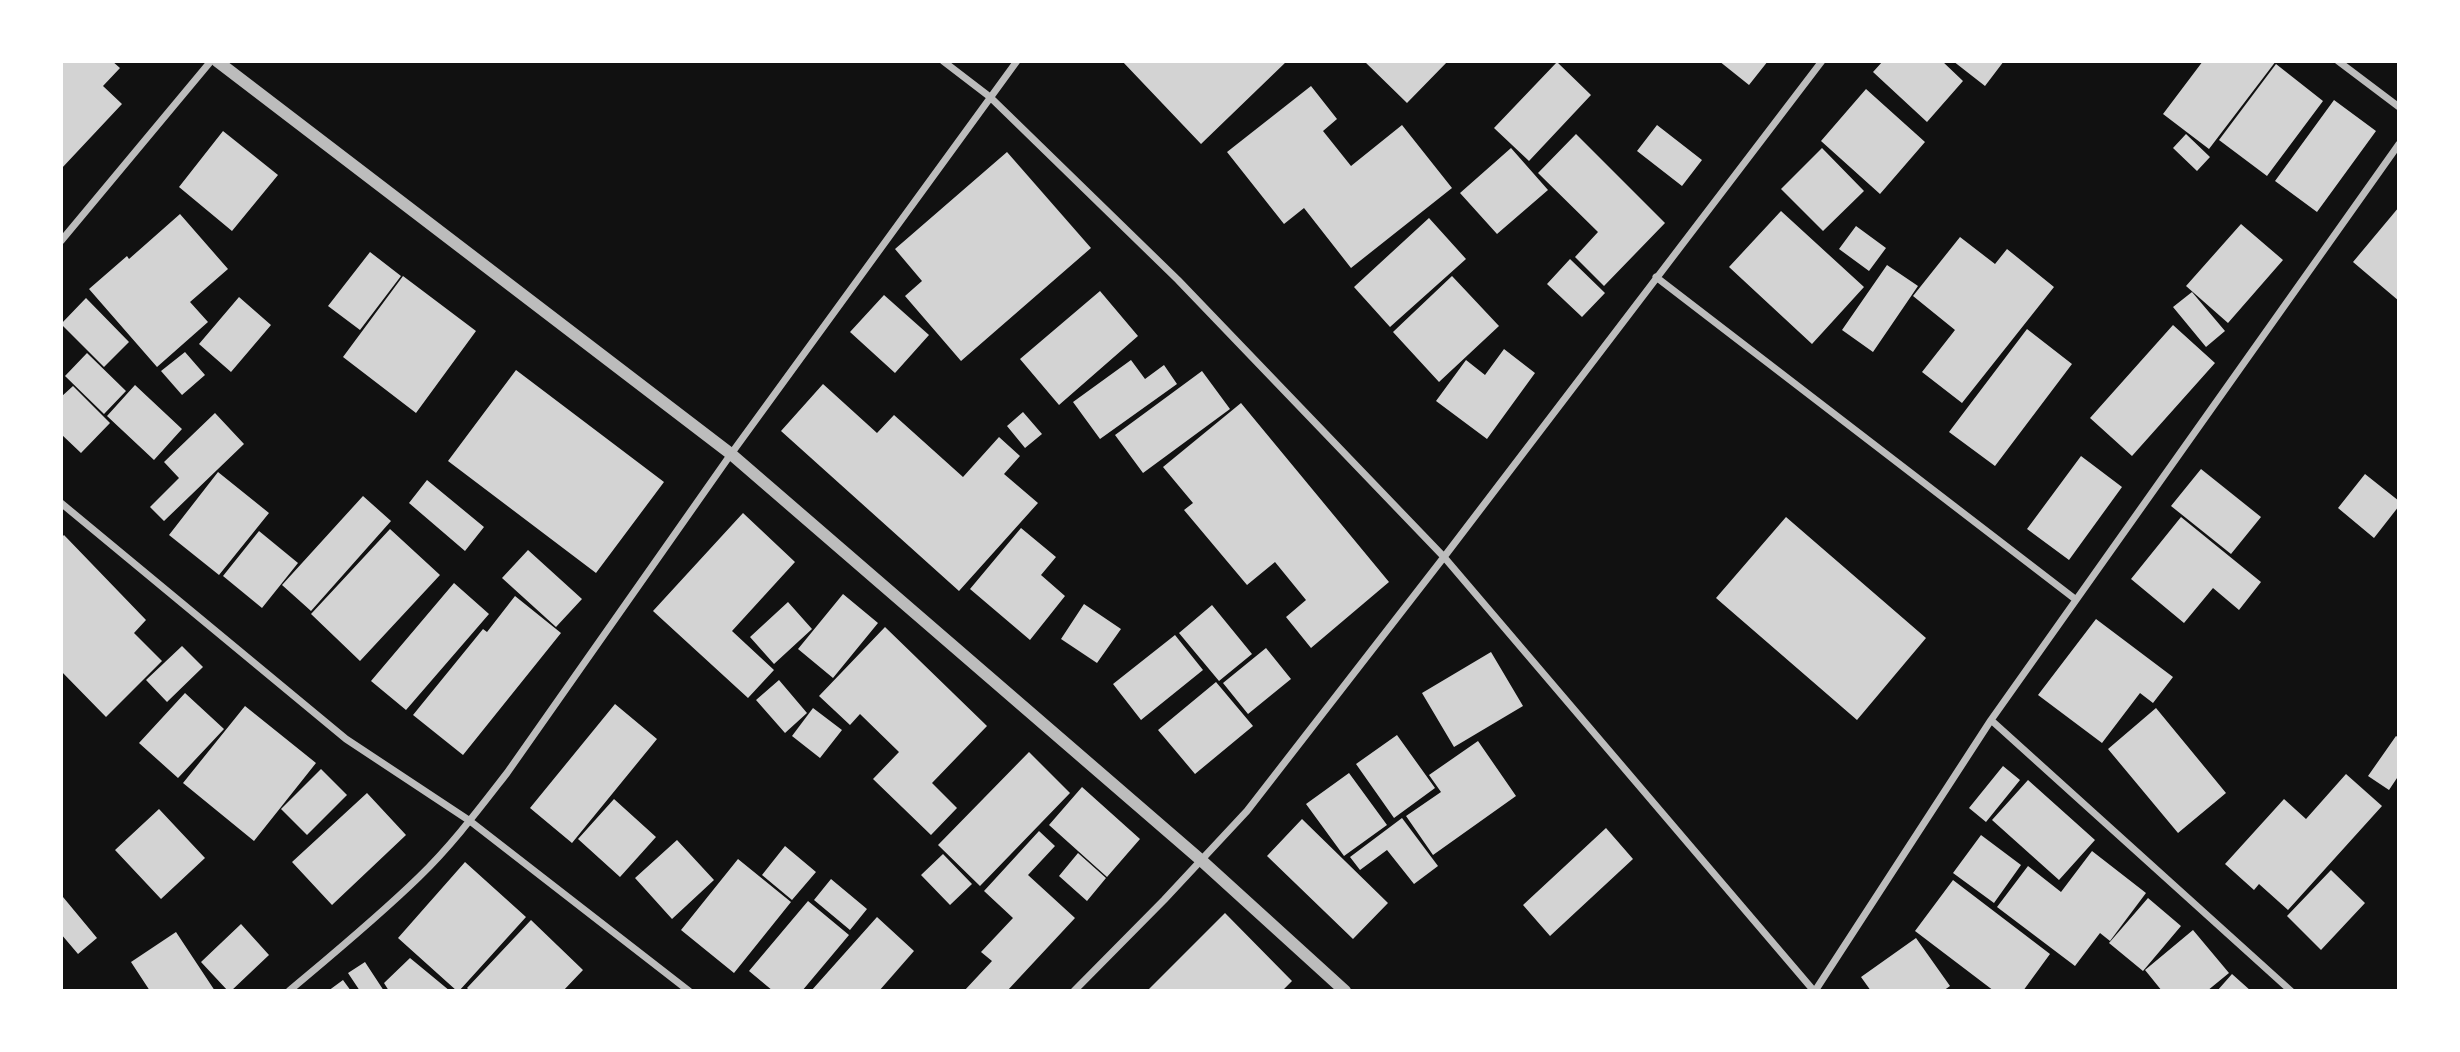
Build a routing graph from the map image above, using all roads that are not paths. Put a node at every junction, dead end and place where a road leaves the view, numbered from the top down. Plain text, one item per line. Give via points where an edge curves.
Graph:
1 (214, 61) edge
2 (943, 61) edge
3 (1017, 61) edge
4 (1822, 61) edge
5 (2338, 61) edge
6 (990, 97) junction
7 (2399, 107) edge
8 (2399, 144) edge
9 (61, 240) edge
10 (1656, 277) junction
11 (731, 454) junction
12 (61, 503) edge
13 (1444, 557) junction
14 (2075, 600) junction
15 (1991, 720) junction
16 (470, 821) junction
17 (1202, 861) junction
18 (289, 991) edge
19 (689, 991) edge
20 (1074, 991) edge
21 (1345, 991) edge
22 (1814, 991) edge
23 (2291, 991) edge

1 - 9 street
1 - 11 street
2 - 6 street
3 - 6 street
4 - 10 street
5 - 7 street
6 - 11 street
6 - 13 street via 1178,280
8 - 14 street
10 - 13 street
10 - 14 street
11 - 16 street
11 - 17 street
12 - 16 street via 346,739
13 - 17 street via 1247,811
13 - 22 street
14 - 15 street
15 - 22 street
15 - 23 street
16 - 18 street via 420,876
16 - 19 street
17 - 20 street
17 - 21 street

